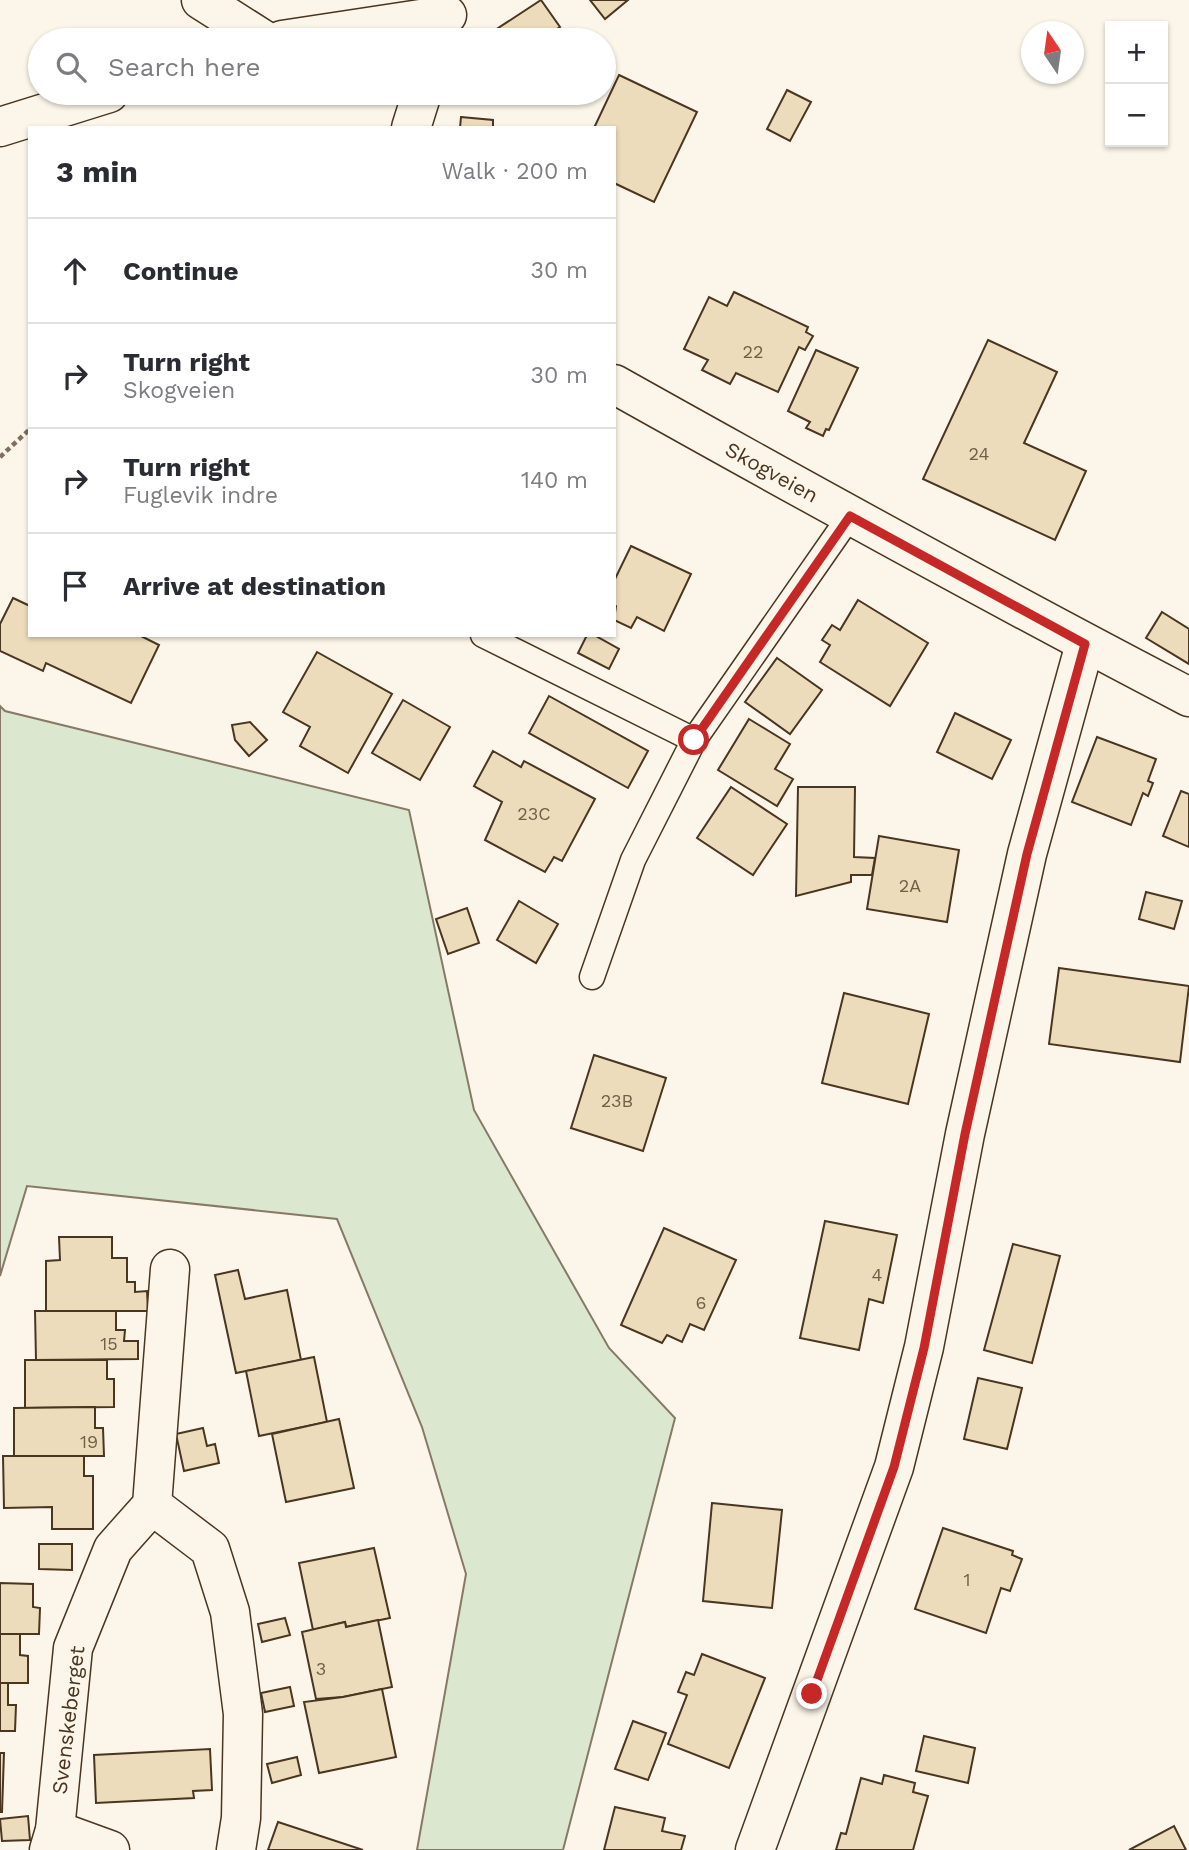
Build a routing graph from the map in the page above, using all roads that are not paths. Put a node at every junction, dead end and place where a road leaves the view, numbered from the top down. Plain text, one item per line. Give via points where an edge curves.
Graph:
1 (201, 0) edge
2 (448, 18) edge
3 (245, 28) edge
4 (373, 28) edge
5 (71, 105) edge
6 (418, 105) edge
7 (412, 126) edge
8 (0, 127) edge
9 (616, 385) edge
10 (850, 516) junction
11 (487, 637) edge
12 (1085, 644) junction
13 (1189, 697) edge
14 (694, 740) junction
15 (592, 978) dead end
16 (170, 1269) dead end
17 (152, 1505) junction
18 (52, 1840) edge
19 (110, 1850) edge
20 (236, 1850) edge
21 (755, 1850) edge

1 - 3 street
2 - 4 street
5 - 8 street
6 - 7 street
9 - 10 street, Skogveien
10 - 12 street, Skogveien
10 - 14 lane
11 - 14 lane
12 - 13 street, Skogveien
12 - 21 street via 1027,854 965,1134 924,1348 894,1467
14 - 15 lane via 633,860
16 - 17 street
17 - 18 street, Svenskeberget via 113,1549 73,1648
17 - 20 street via 210,1549 230,1612 243,1714
18 - 19 street, Svenskeberget

